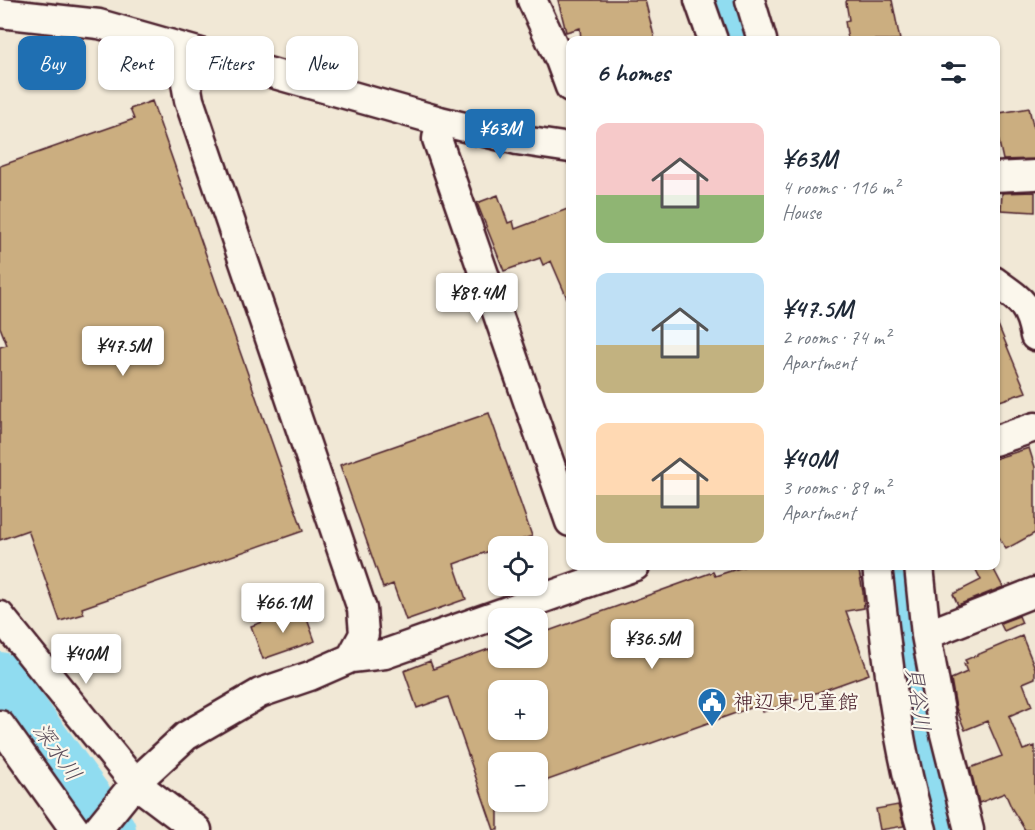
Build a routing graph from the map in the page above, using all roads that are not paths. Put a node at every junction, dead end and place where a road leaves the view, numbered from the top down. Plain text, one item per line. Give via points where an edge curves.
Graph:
1 (532, 0) edge
2 (699, 0) edge
3 (750, 0) edge
4 (0, 13) edge
5 (712, 36) edge
6 (761, 36) edge
7 (185, 49) junction
8 (566, 78) edge
9 (440, 121) junction
10 (566, 147) edge
11 (1035, 175) edge
12 (1000, 177) edge
13 (1000, 286) edge
14 (1035, 336) edge
15 (1035, 427) edge
16 (1000, 439) edge
17 (566, 510) edge
18 (608, 570) edge
19 (877, 570) edge
20 (919, 570) edge
21 (588, 573) edge
22 (1035, 592) edge
23 (0, 616) edge
24 (926, 635) junction
25 (351, 658) junction
26 (0, 725) edge
27 (129, 791) junction
28 (75, 830) edge
29 (97, 830) edge
30 (197, 830) edge
31 (922, 830) edge
32 (969, 830) edge

1 - 8 street
2 - 5 street
3 - 6 street
4 - 7 street via 99,24
7 - 9 street
7 - 25 street via 189,100 362,609 364,634
9 - 10 street
9 - 17 street via 437,139
11 - 12 street
13 - 14 street via 1023,303
15 - 16 street
18 - 21 street
19 - 31 street via 892,696
20 - 24 street
21 - 25 street via 385,654
22 - 24 street
23 - 27 street
24 - 32 street via 942,722
25 - 27 street via 260,693 186,736
26 - 28 street
27 - 29 street
27 - 30 street

